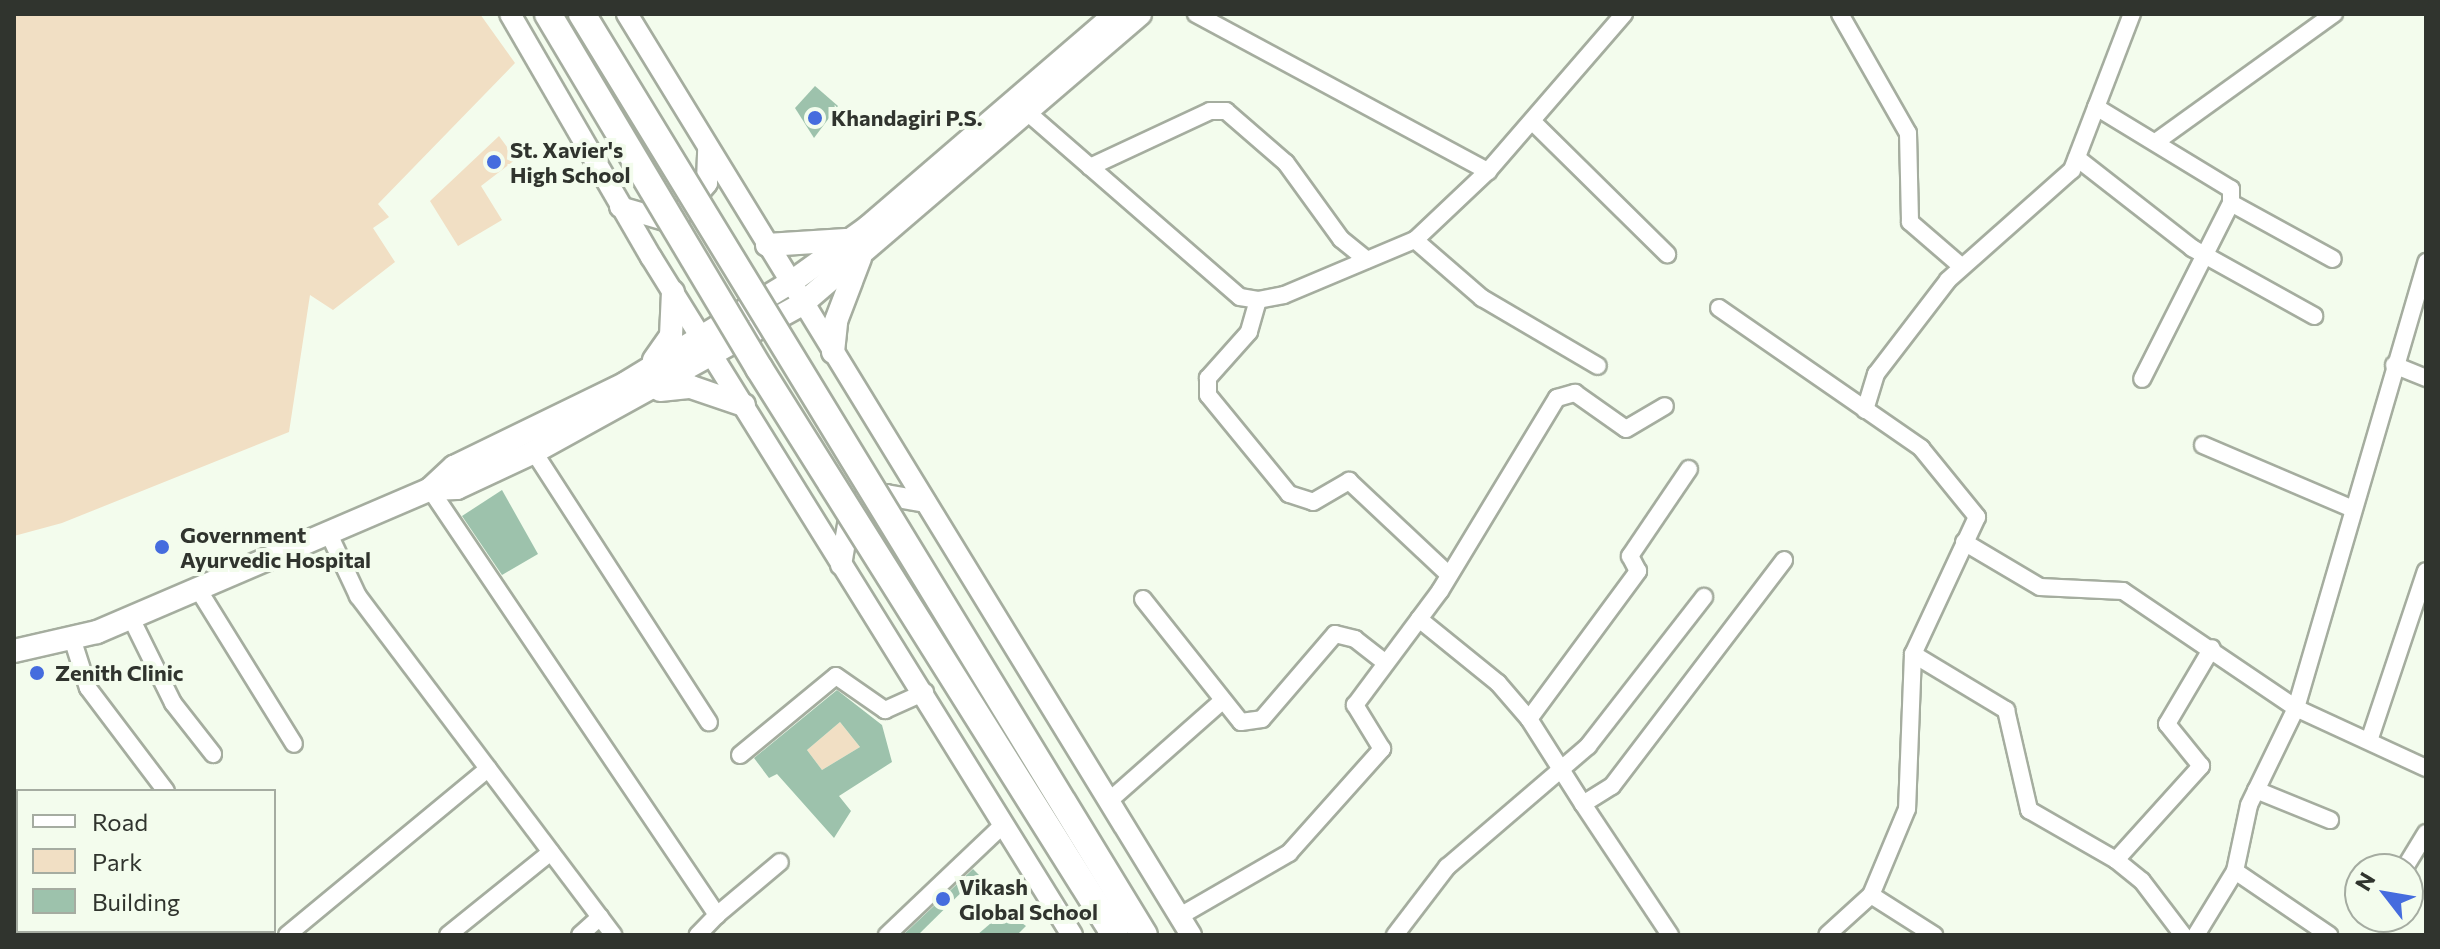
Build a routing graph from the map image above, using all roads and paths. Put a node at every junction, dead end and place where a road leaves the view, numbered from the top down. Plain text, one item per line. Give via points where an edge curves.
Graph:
1 (510, 14) edge
2 (548, 14) edge
3 (582, 14) edge
4 (627, 14) edge
5 (1116, 14) edge
6 (1140, 14) edge
7 (1196, 14) edge
8 (1624, 14) edge
9 (1840, 14) edge
10 (2132, 14) edge
11 (2334, 14) edge
12 (2096, 107) junction
13 (1027, 112) junction
14 (1532, 121) junction
15 (986, 136) junction
16 (2157, 141) junction
17 (708, 148) junction
18 (2077, 158) junction
19 (1090, 167) junction
20 (1488, 171) junction
21 (2231, 203) junction
22 (620, 207) junction
23 (1415, 240) junction
24 (767, 245) junction
25 (856, 246) junction
26 (1667, 254) dead end
27 (2205, 254) junction
28 (2333, 259) dead end
29 (1367, 260) junction
30 (2426, 262) edge
31 (1961, 266) junction
32 (2424, 281) edge
33 (790, 283) junction
34 (673, 292) junction
35 (1258, 300) junction
36 (802, 304) junction
37 (1719, 308) dead end
38 (2314, 316) dead end
39 (701, 335) junction
40 (833, 352) junction
41 (714, 355) junction
42 (2394, 365) junction
43 (1598, 366) dead end
44 (2426, 378) edge
45 (2142, 379) dead end
46 (648, 381) junction
47 (744, 405) junction
48 (1665, 406) dead end
49 (1865, 410) junction
50 (2203, 445) dead end
51 (534, 452) junction
52 (1689, 469) dead end
53 (430, 489) junction
54 (925, 502) junction
55 (2353, 509) junction
56 (328, 532) junction
57 (1964, 542) junction
58 (1784, 560) dead end
59 (841, 565) junction
60 (2426, 571) edge
61 (1449, 575) junction
62 (198, 589) junction
63 (1704, 597) dead end
64 (1143, 599) dead end
65 (131, 618) junction
66 (1419, 619) junction
67 (72, 638) junction
68 (2212, 648) junction
69 (14, 651) edge
70 (1913, 654) junction
71 (1386, 663) junction
72 (925, 692) junction
73 (1221, 702) junction
74 (2296, 708) junction
75 (1529, 719) junction
76 (709, 722) dead end
77 (2369, 741) junction
78 (294, 744) dead end
79 (213, 754) dead end
80 (740, 755) dead end
81 (2426, 768) edge
82 (488, 769) junction
83 (1560, 769) junction
84 (164, 789) edge
85 (2256, 790) junction
86 (1109, 801) junction
87 (1583, 804) junction
88 (2330, 820) dead end
89 (1004, 824) junction
90 (2426, 833) edge
91 (551, 852) junction
92 (2414, 853) edge
93 (2116, 860) junction
94 (780, 862) dead end
95 (2235, 871) junction
96 (1871, 895) junction
97 (717, 915) junction
98 (1180, 916) junction
99 (600, 917) junction
100 (287, 935) edge
101 (448, 935) edge
102 (580, 935) edge
103 (613, 935) edge
104 (698, 935) edge
105 (887, 935) edge
106 (1072, 935) edge
107 (1115, 935) edge
108 (1144, 935) edge
109 (1191, 935) edge
110 (1395, 935) edge
111 (1670, 935) edge
112 (1827, 935) edge
113 (1934, 935) edge
114 (2183, 935) edge
115 (2196, 935) edge
116 (2329, 935) edge

1 - 22 street
2 - 107 highway, bridge via 759,368
3 - 108 highway, bridge
4 - 17 street
5 - 15 main road
6 - 13 main road
7 - 20 street
8 - 14 street
9 - 31 street via 1908,133 1910,222
10 - 12 street
11 - 16 street
12 - 16 street
12 - 18 street
13 - 15 main road
13 - 19 street
14 - 20 street
14 - 26 street
15 - 25 main road
16 - 21 street via 2220,178 2231,189
17 - 22 street via 707,183 682,213 665,220
17 - 24 street
18 - 27 street
18 - 31 street via 2072,170
19 - 29 street via 1210,111 1226,111 1286,163 1341,239
19 - 35 street via 1240,297
20 - 23 street
21 - 27 street
21 - 28 street
22 - 34 street
23 - 29 street
23 - 43 street via 1482,298
24 - 25 main road
24 - 33 street
25 - 33 main road
25 - 36 main road
25 - 40 main road
27 - 38 street
27 - 45 street
29 - 35 street
30 - 32 street
31 - 49 street via 1876,374
32 - 42 street
33 - 36 street
33 - 39 main road
34 - 39 street
34 - 46 main road via 671,336
35 - 61 street via 1249,332 1208,378 1208,395 1289,494 1313,502 1349,481
36 - 40 street
36 - 41 main road
37 - 49 street
39 - 41 street
39 - 46 main road
40 - 54 street
41 - 46 main road
41 - 47 street
42 - 44 street
42 - 55 street
46 - 47 main road via 691,387
46 - 51 main road
46 - 53 main road via 454,467
47 - 59 street
48 - 61 street via 1626,429 1575,393 1557,398
49 - 57 street via 1921,448 1977,517
50 - 55 street
51 - 53 main road via 457,488
51 - 76 street
52 - 75 street via 1630,556 1638,571
53 - 56 main road
53 - 97 street
54 - 59 street via 886,495 862,501 849,519
54 - 86 street
55 - 74 street
56 - 62 main road
56 - 82 street via 358,596
57 - 68 street via 2040,587 2123,591
57 - 70 street
58 - 87 street via 1612,786
59 - 72 street
60 - 77 street
61 - 66 street
62 - 65 main road
62 - 78 street
63 - 83 street via 1588,746
64 - 73 street
65 - 67 main road
65 - 79 street via 173,703
66 - 71 street
66 - 75 street via 1498,683
67 - 69 main road
67 - 84 street via 88,688
68 - 74 street
68 - 93 street via 2167,724 2201,766
70 - 93 street via 2006,710 2029,810
70 - 96 street via 1907,809
71 - 73 street via 1355,639 1335,634 1262,719 1241,722
71 - 98 street via 1355,705 1382,749 1289,853
72 - 80 street via 885,710 836,676
72 - 89 street
73 - 86 street
74 - 77 street
74 - 85 street
75 - 83 street
77 - 81 street
82 - 91 street
82 - 100 street
83 - 87 street
83 - 110 street via 1447,867
85 - 88 street
85 - 95 street
86 - 98 street
87 - 111 street
89 - 105 street
89 - 106 street
90 - 92 street
91 - 99 street
91 - 101 street
93 - 114 street via 2142,881
94 - 97 street
95 - 115 street
95 - 116 street
96 - 112 street
96 - 113 street
97 - 104 street
98 - 109 street
99 - 102 street
99 - 103 street

